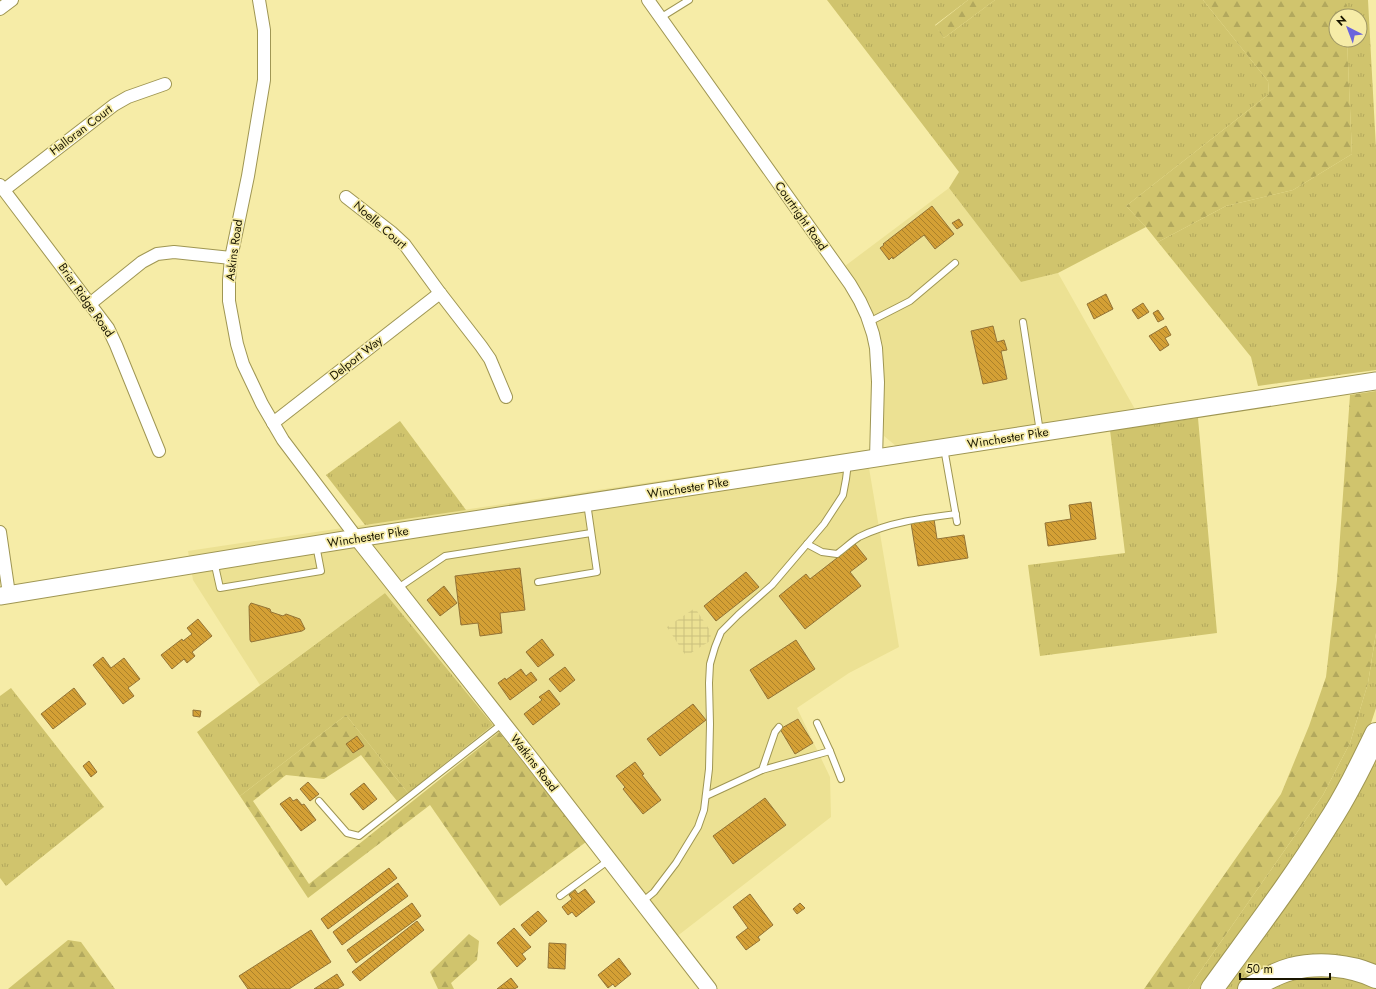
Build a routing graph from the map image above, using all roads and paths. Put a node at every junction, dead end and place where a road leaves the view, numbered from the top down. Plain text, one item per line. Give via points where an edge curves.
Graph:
1 (12, 0) edge
2 (259, 0) edge
3 (648, 0) edge
4 (689, 0) edge
5 (0, 9) edge
6 (660, 18) junction
7 (165, 84) dead end
8 (2, 187) edge
9 (346, 197) dead end
10 (231, 258) junction
11 (955, 263) dead end
12 (440, 293) junction
13 (90, 303) junction
14 (869, 322) junction
15 (1022, 322) dead end
16 (1376, 380) edge
17 (506, 397) dead end
18 (273, 423) junction
19 (1041, 433) junction
20 (944, 448) junction
21 (159, 451) dead end
22 (876, 459) junction
23 (848, 463) junction
24 (587, 503) junction
25 (956, 514) junction
26 (957, 522) dead end
27 (0, 532) edge
28 (591, 533) junction
29 (357, 538) junction
30 (807, 544) junction
31 (316, 545) junction
32 (214, 561) junction
33 (538, 582) dead end
34 (396, 589) junction
35 (4, 595) edge
36 (817, 723) dead end
37 (503, 724) junction
38 (779, 727) dead end
39 (1376, 734) edge
40 (830, 751) junction
41 (762, 770) junction
42 (841, 779) dead end
43 (706, 796) junction
44 (319, 801) dead end
45 (609, 860) junction
46 (560, 896) dead end
47 (642, 902) junction
48 (1376, 976) edge
49 (709, 989) edge
50 (1212, 989) edge
51 (1249, 989) edge

1 - 5 street
2 - 10 street, Askins Road via 264,30 264,80
3 - 6 street, Courtright Road
4 - 6 lane
6 - 14 street, Courtright Road via 850,284
7 - 8 street, Halloran Court via 128,97 114,105
8 - 13 street, Briar Ridge Road
9 - 12 street, Noelle Court via 405,245
10 - 13 street via 174,252 157,254 142,262
10 - 18 street, Askins Road via 229,301 237,344 252,384
11 - 14 lane via 910,301
12 - 17 street, Noelle Court via 490,359
12 - 18 street, Delport Way
13 - 21 street, Briar Ridge Road via 108,328 116,345
14 - 22 street, Courtright Road via 876,348
15 - 19 lane
16 - 19 main road, Winchester Pike
18 - 29 street, Askins Road
19 - 20 main road, Winchester Pike
20 - 22 main road, Winchester Pike
20 - 25 lane
22 - 23 main road, Winchester Pike
23 - 24 main road, Winchester Pike
23 - 30 lane via 843,495
24 - 28 lane
24 - 29 main road, Winchester Pike
25 - 26 lane
25 - 30 lane via 917,519 875,530 858,538 837,554 822,552
27 - 35 street
28 - 33 lane via 597,572
28 - 34 lane via 445,556
29 - 31 main road, Winchester Pike
29 - 34 street, Watkins Road
30 - 43 lane via 772,585 721,632 710,664 708,683 710,739
31 - 32 main road, Winchester Pike
31 - 32 lane via 321,571 220,588
32 - 35 main road, Winchester Pike
34 - 37 street, Watkins Road
36 - 40 lane
37 - 44 lane via 359,836 347,833
37 - 45 street, Watkins Road
38 - 41 lane
39 - 50 highway via 1327,826
40 - 41 lane
40 - 42 lane
41 - 43 lane
43 - 47 lane via 704,810 694,833 654,892
45 - 46 lane
45 - 47 street, Watkins Road
47 - 49 street, Watkins Road
48 - 51 highway via 1340,967 1315,966 1291,969 1266,978

